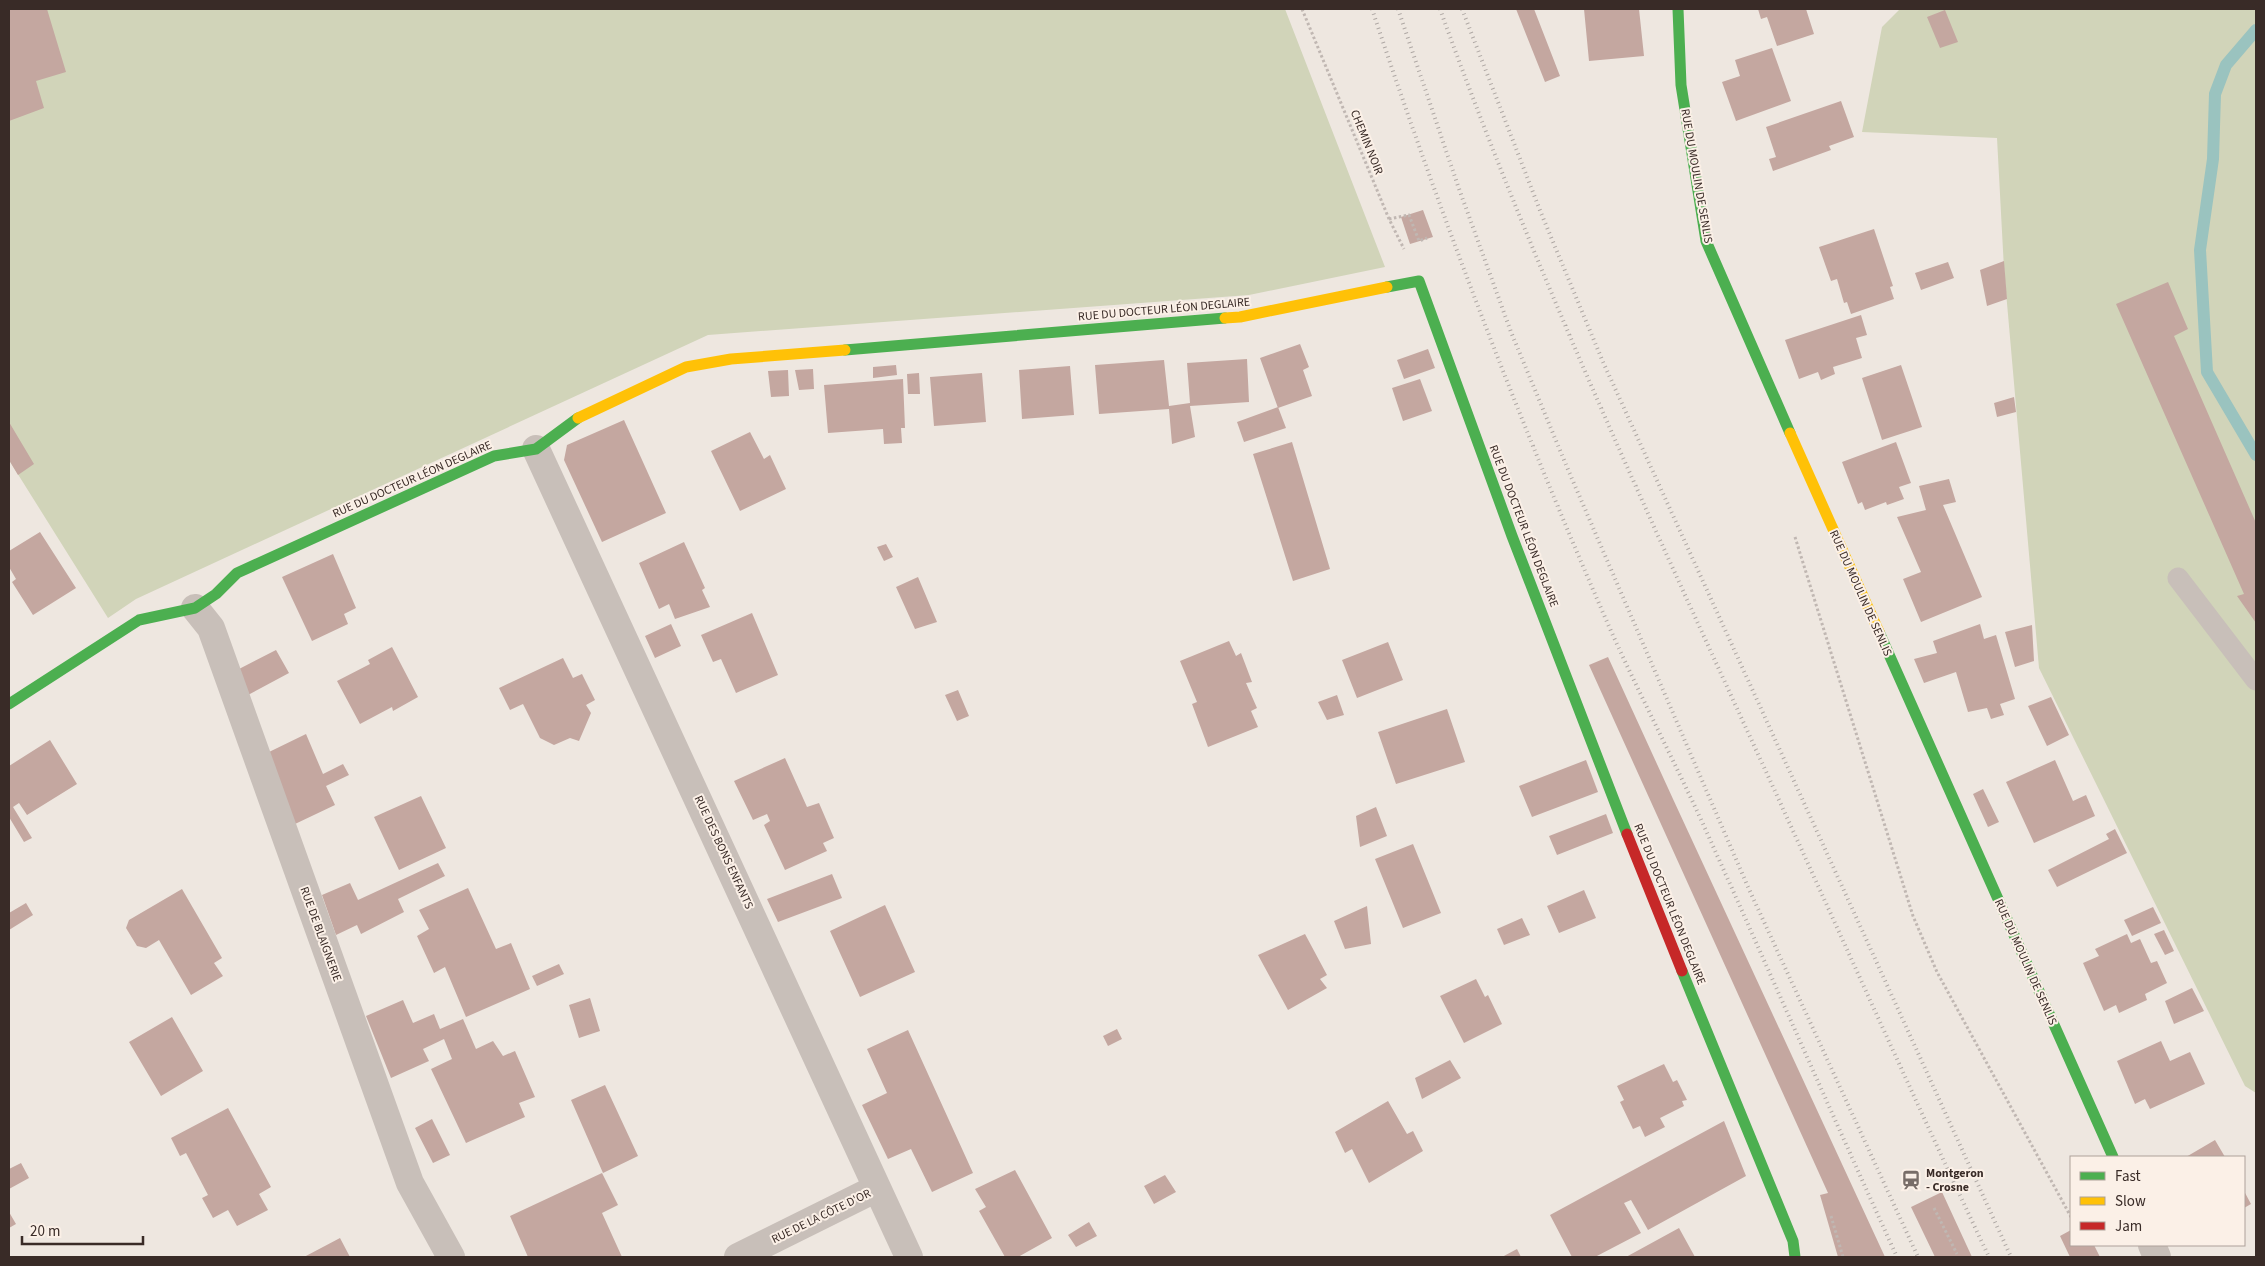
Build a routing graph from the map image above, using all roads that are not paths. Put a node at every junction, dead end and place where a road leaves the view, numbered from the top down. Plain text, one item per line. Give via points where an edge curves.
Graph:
1 (1678, 9) edge
2 (536, 449) junction
3 (2178, 578) dead end
4 (195, 608) junction
5 (2256, 680) edge
6 (9, 704) edge
7 (2113, 1156) edge
8 (878, 1188) junction
9 (451, 1257) edge
10 (738, 1257) edge
11 (909, 1257) edge
12 (1795, 1257) edge

1 - 7 street, RUE DU MOULIN DE SENLIS via 1682,85 1706,241
2 - 4 street, RUE DU DOCTEUR LÉON DEGLAIRE via 494,456 237,573 216,594
2 - 8 street, RUE DES BONS ENFANTS
2 - 12 street, RUE DU DOCTEUR LÉON DEGLAIRE via 574,420 686,367 731,359 1240,317 1419,280 1512,536 1665,931 1793,1240
3 - 5 lane
4 - 6 street, RUE DU DOCTEUR LÉON DEGLAIRE via 139,620
4 - 9 street, RUE DE BLAIGNERIE via 211,628 410,1183
8 - 10 street, RUE DE LA CÔTE D'OR
8 - 11 street, RUE DES BONS ENFANTS

